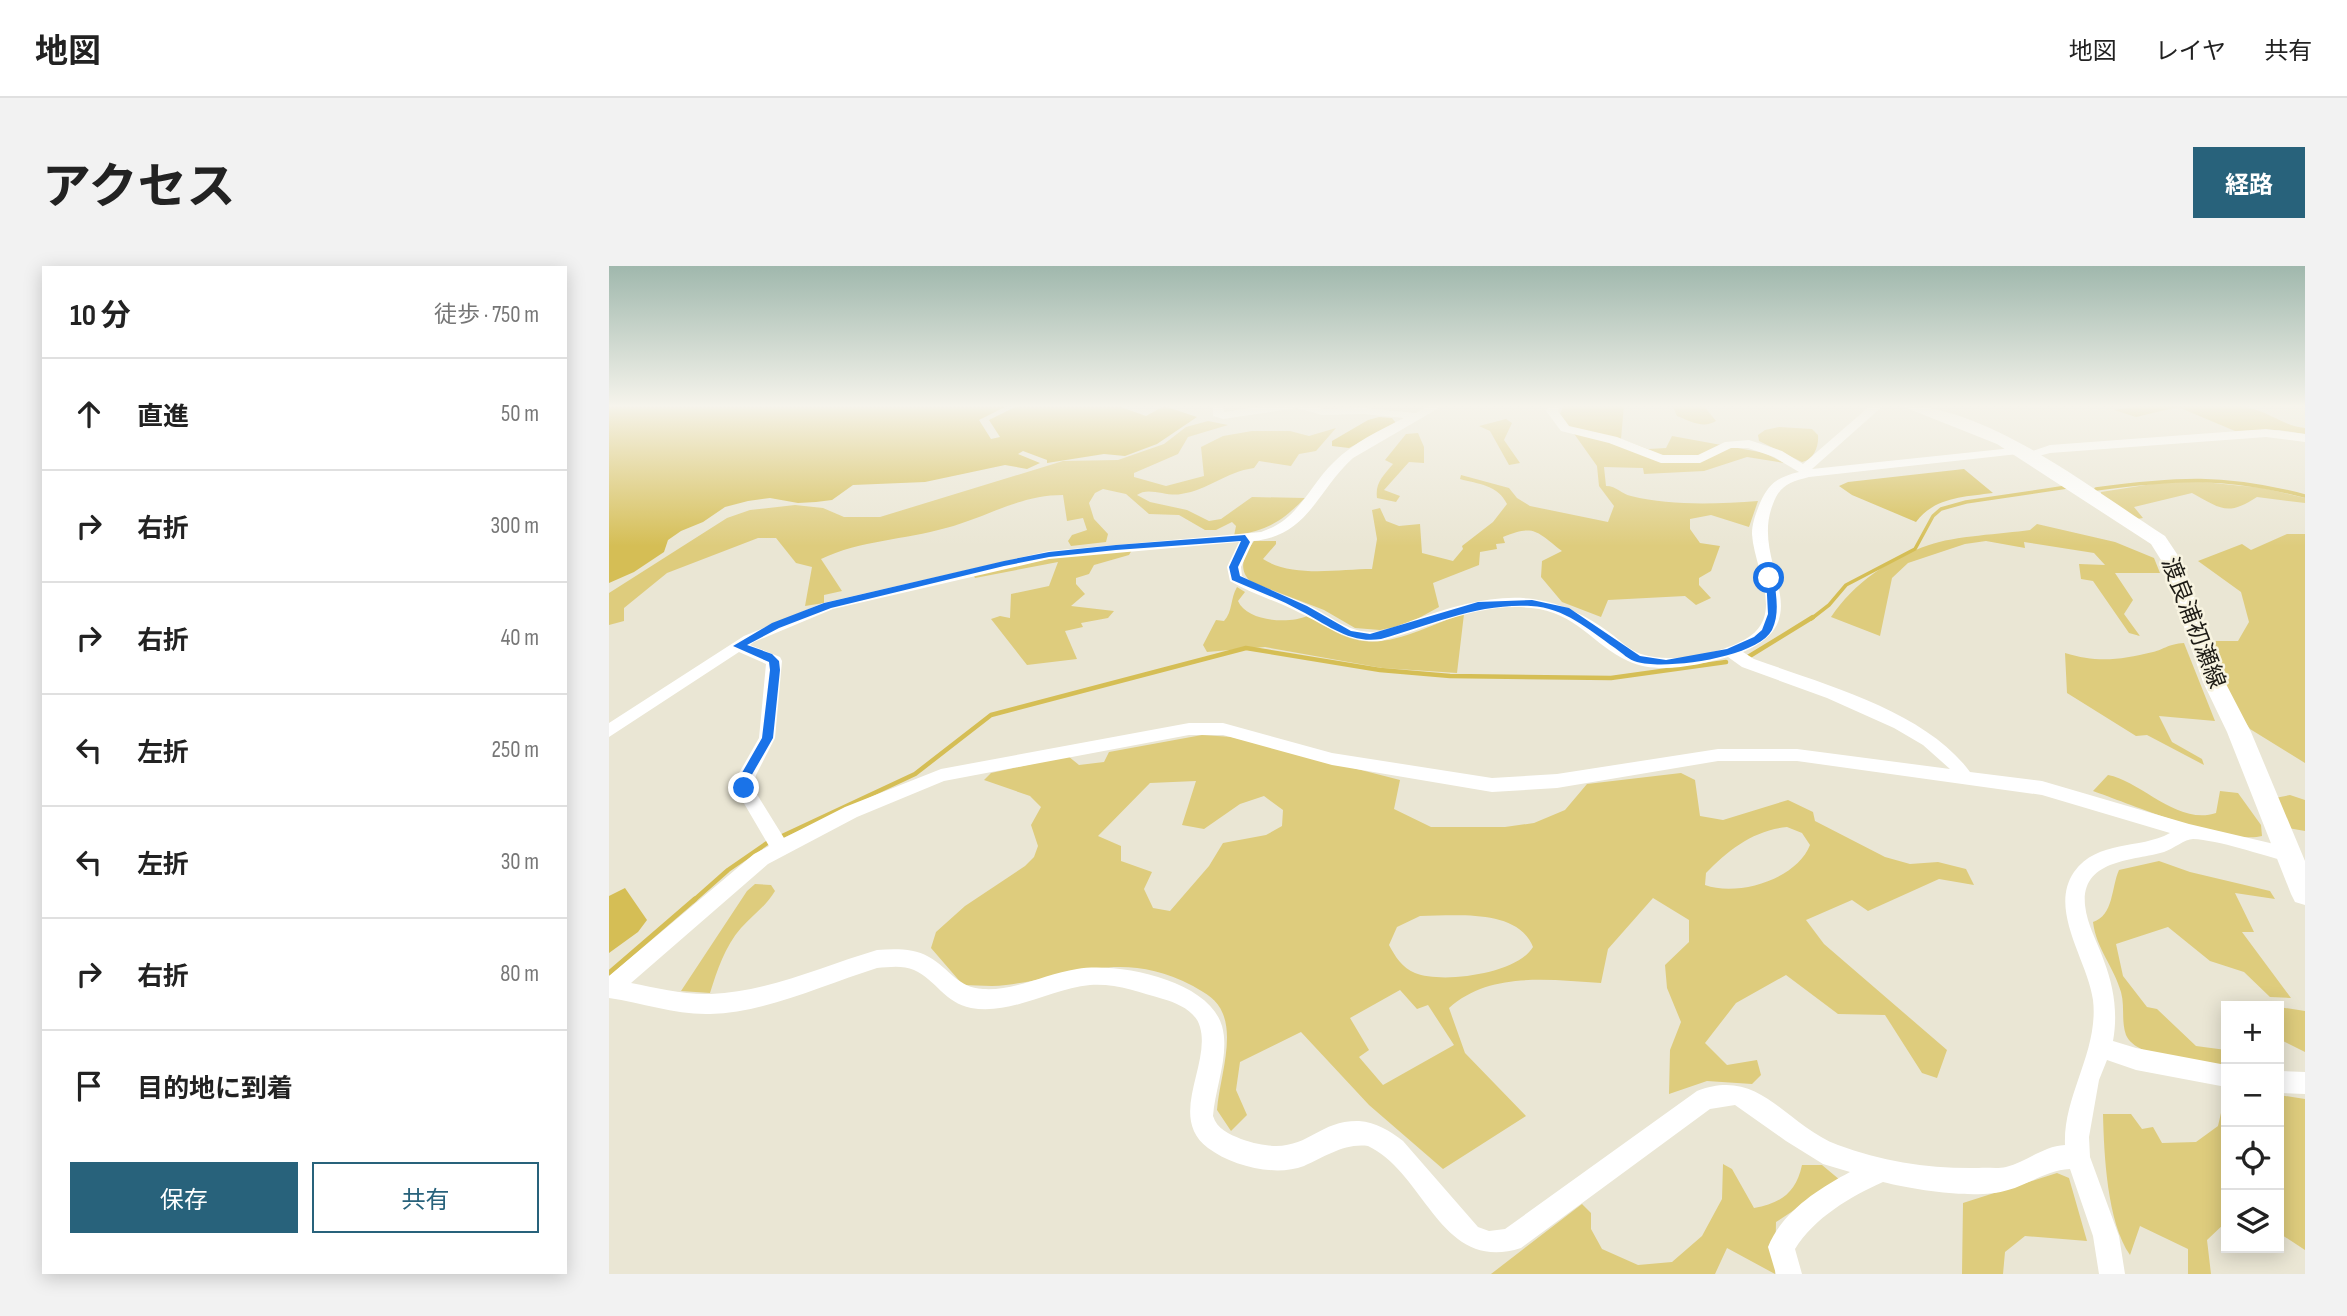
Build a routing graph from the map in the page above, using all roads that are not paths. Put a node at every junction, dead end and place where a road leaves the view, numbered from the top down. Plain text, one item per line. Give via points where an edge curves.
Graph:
1 (1354, 452) edge
2 (1637, 452) edge
3 (1713, 452) edge
4 (1772, 452) edge
5 (1827, 452) edge
6 (2029, 452) edge
7 (2022, 453) junction
8 (1807, 471) junction
9 (1245, 538) junction
10 (738, 646) junction
11 (1730, 651) junction
12 (609, 731) edge
13 (1964, 776) junction
14 (2189, 831) junction
15 (776, 843) junction
16 (2288, 854) junction
17 (2305, 894) edge
18 (609, 989) edge
19 (2101, 1047) junction
20 (2221, 1075) edge
21 (2284, 1082) edge
22 (2305, 1083) edge
23 (2078, 1157) junction
24 (1879, 1171) junction
25 (1789, 1274) edge
26 (2112, 1274) edge

1 - 9 street via 1327,476 1294,523 1273,534
2 - 3 street via 1647,457 1700,458
4 - 8 street
5 - 8 street
6 - 7 street
7 - 8 street
7 - 16 main road, 渡良浦初瀬線 via 2141,527 2165,548 2214,682
8 - 11 street via 1773,488 1759,533 1769,578 1771,624 1758,639
9 - 10 street via 1049,555 965,572 828,606 775,625
9 - 11 street via 1234,567 1235,578 1360,636 1381,636 1478,605 1509,602 1566,610 1637,659 1666,663
10 - 12 street
10 - 15 street via 774,661 767,738 744,778 744,788
11 - 13 street via 1748,663 1886,715 1945,753 1960,765
13 - 14 street via 2073,795
13 - 15 street via 1756,753 1679,760 1557,781 1492,785 1332,759 1223,729 1189,729 941,775
14 - 16 street
14 - 19 street via 2168,843 2106,858 2089,867 2079,881 2077,923 2104,1002 2106,1025
15 - 18 street
16 - 17 main road, 渡良浦初瀬線
18 - 24 street via 713,1004 895,957 923,965 955,993 970,998 1003,998 1091,976 1123,978 1191,1000 1213,1027 1201,1111 1202,1126 1215,1139 1274,1159 1364,1132 1383,1140 1407,1163 1463,1229 1478,1241 1495,1244 1512,1239 1705,1099 1720,1094 1750,1100 1832,1155
19 - 20 street via 2136,1059
19 - 23 street via 2088,1080 2077,1137
21 - 22 street
23 - 24 street via 2055,1158 2006,1179 1944,1181
23 - 26 street via 2106,1236
24 - 25 street via 1852,1182 1789,1233 1781,1247

